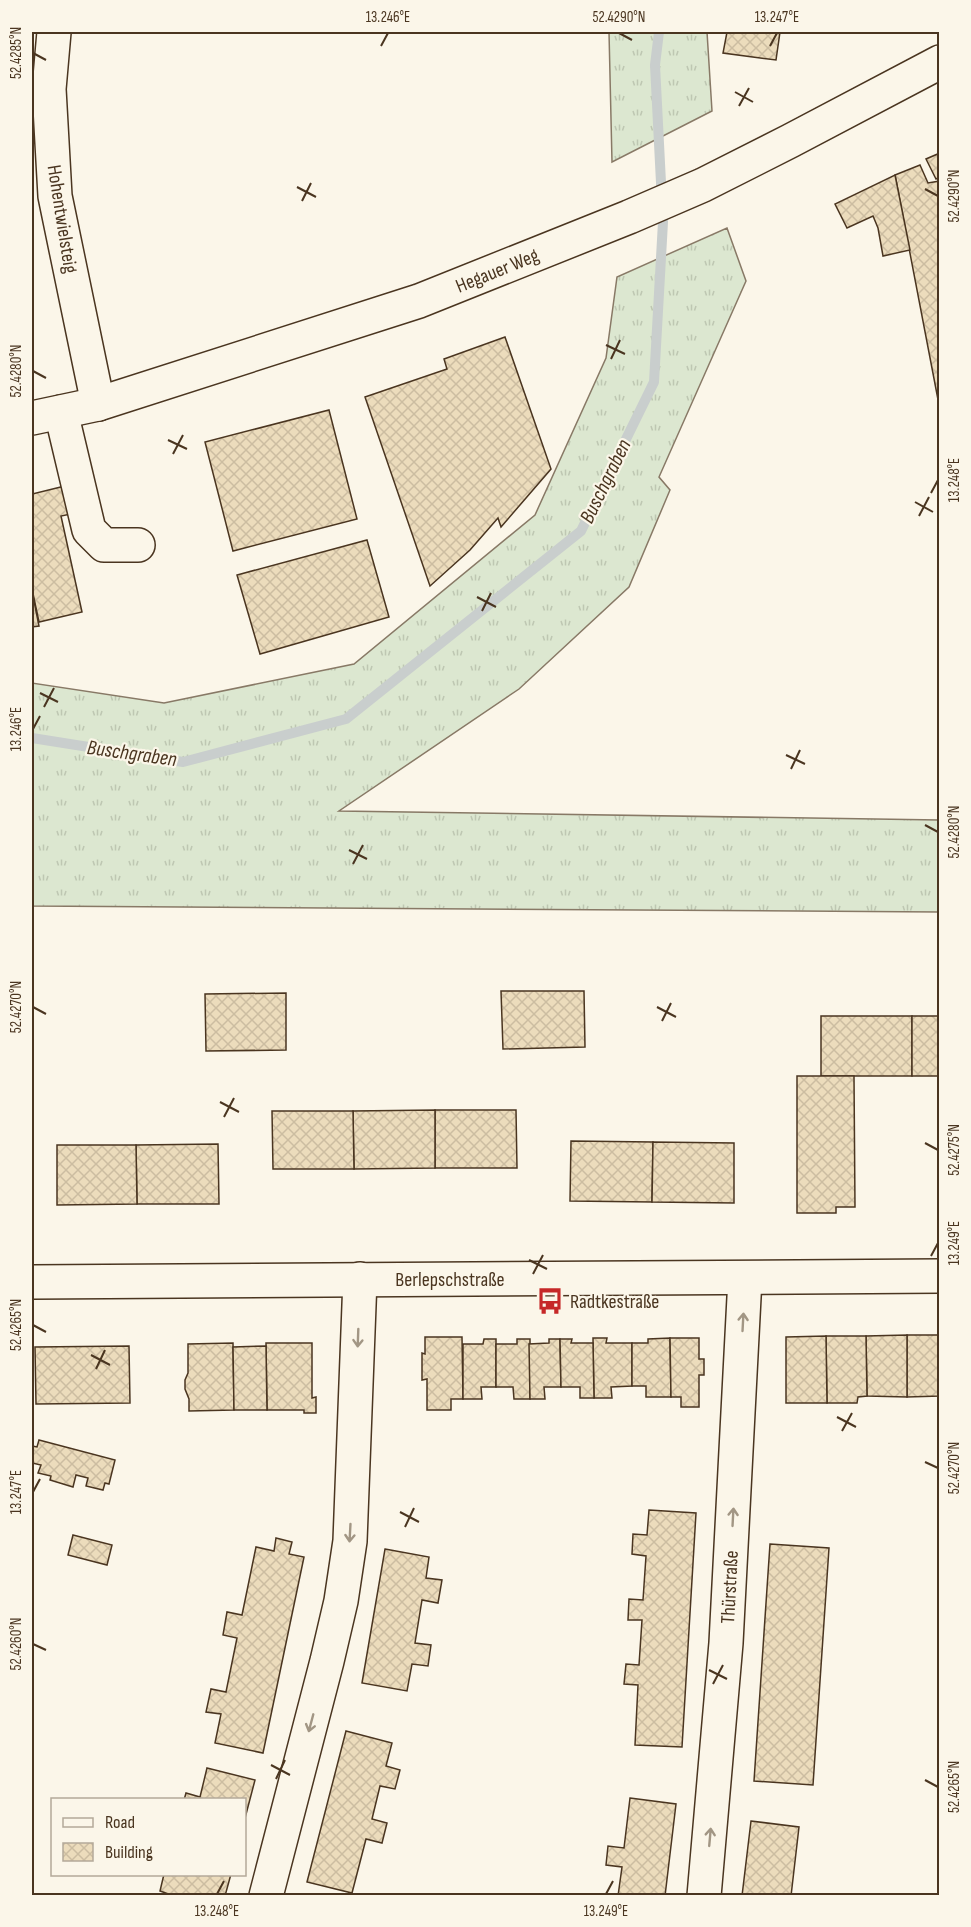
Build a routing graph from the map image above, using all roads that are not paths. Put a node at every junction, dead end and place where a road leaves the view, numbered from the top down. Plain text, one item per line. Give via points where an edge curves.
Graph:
1 (54, 32) edge
2 (939, 62) edge
3 (98, 404) junction
4 (46, 415) edge
5 (138, 545) dead end
6 (939, 1276) edge
7 (745, 1278) junction
8 (360, 1279) junction
9 (32, 1282) edge
10 (266, 1896) edge
11 (704, 1896) edge

1 - 3 street, Hohentwielsteig via 49,89 55,196
2 - 3 street, Hegauer Weg via 703,185 629,217 419,301
3 - 4 street, Hegauer Weg
4 - 5 street via 89,530 104,544
6 - 7 street, Berlepschstraße
7 - 8 street, Berlepschstraße
11 -> 7 street, Thürstraße via 726,1643
8 - 9 street, Berlepschstraße
8 -> 10 street via 350,1541 327,1661

